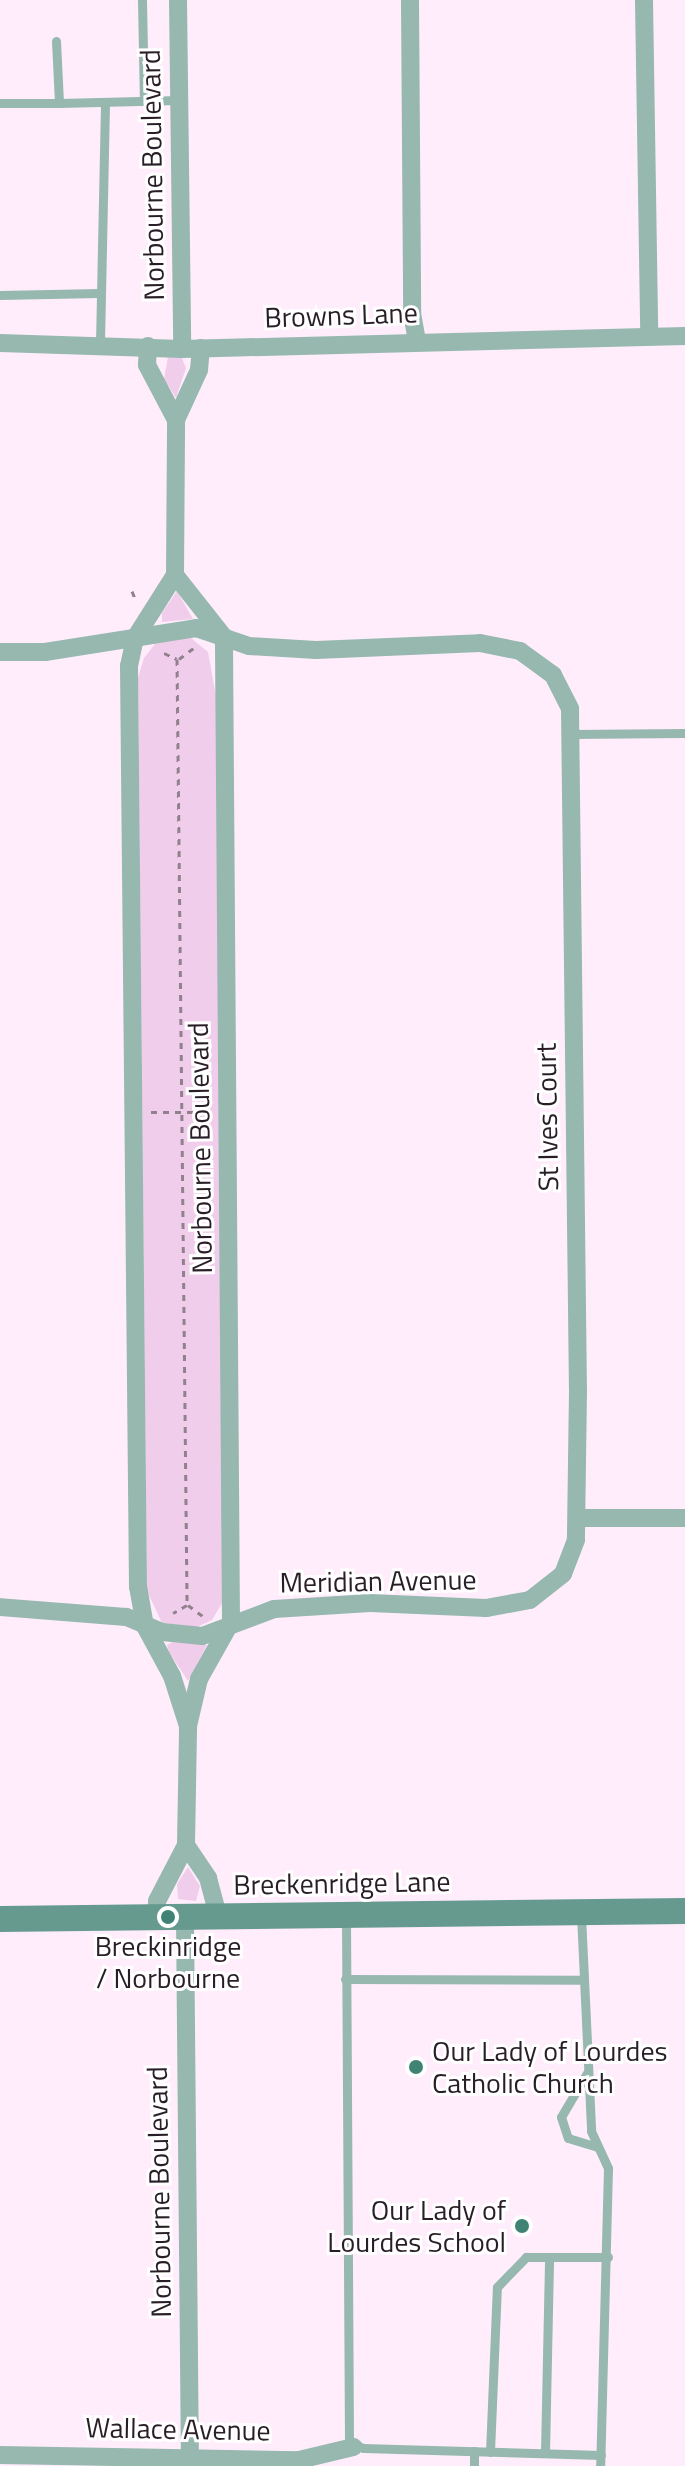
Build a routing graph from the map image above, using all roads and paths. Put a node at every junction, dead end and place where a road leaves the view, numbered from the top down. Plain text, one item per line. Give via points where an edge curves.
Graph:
1 (142, 0) edge
2 (178, 0) edge
3 (410, 0) edge
4 (644, 0) edge
5 (56, 41) dead end
6 (180, 100) junction
7 (144, 101) junction
8 (105, 102) junction
9 (0, 103) edge
10 (59, 103) junction
11 (99, 293) junction
12 (0, 295) edge
13 (649, 336) junction
14 (685, 336) edge
15 (417, 340) junction
16 (0, 343) edge
17 (100, 343) junction
18 (148, 346) junction
19 (201, 348) junction
20 (182, 349) junction
21 (176, 420) junction
22 (175, 575) junction
23 (224, 637) junction
24 (135, 638) junction
25 (197, 643) dead end
26 (161, 650) dead end
27 (0, 652) edge
28 (177, 659) junction
29 (685, 733) edge
30 (570, 734) junction
31 (135, 1112) junction
32 (182, 1112) junction
33 (226, 1112) junction
34 (577, 1518) junction
35 (685, 1518) edge
36 (563, 1574) joint
37 (187, 1605) junction
38 (0, 1607) edge
39 (168, 1619) dead end
40 (207, 1621) dead end
41 (231, 1622) junction
42 (145, 1626) junction
43 (188, 1726) junction
44 (186, 1845) junction
45 (685, 1911) edge
46 (581, 1912) junction
47 (346, 1915) junction
48 (218, 1916) junction
49 (156, 1917) junction
50 (185, 1917) junction
51 (0, 1919) edge
52 (345, 1979) junction
53 (583, 1980) junction
54 (587, 2073) junction
55 (598, 2147) junction
56 (549, 2257) junction
57 (608, 2257) junction
58 (353, 2447) junction
59 (474, 2451) junction
60 (490, 2452) junction
61 (545, 2453) junction
62 (0, 2455) edge
63 (190, 2461) edge
64 (600, 2461) edge
65 (474, 2466) edge

1 - 7 lane
2 - 6 street, Norbourne Boulevard
3 - 15 street via 412,313
4 - 13 street
5 - 10 lane
6 - 7 lane
6 - 20 street, Norbourne Boulevard
7 - 8 lane
8 - 10 lane
8 - 11 lane
9 - 10 lane
11 - 12 lane
11 - 17 lane
13 - 14 street, Browns Lane
13 - 15 street, Browns Lane
15 - 19 street, Browns Lane
16 - 17 street, Browns Lane
17 - 18 street, Browns Lane
18 - 20 street, Browns Lane
18 - 21 street via 147,365
19 - 20 street, Browns Lane
19 - 21 street via 199,370
21 - 22 street
22 - 23 street
22 - 24 street, Norbourne Boulevard
23 - 24 street via 196,628
23 - 30 street, St Ives Court via 249,646 340,650 480,643 520,651 544,666 564,691
23 - 33 street, Norbourne Boulevard
24 - 27 street via 45,652
24 - 31 street, Norbourne Boulevard via 129,666
25 - 28 path
26 - 28 path
28 - 32 path
29 - 30 lane
30 - 34 street, St Ives Court
31 - 32 path
31 - 42 street, Norbourne Boulevard via 138,1587
32 - 33 path
32 - 37 path
33 - 41 street, Norbourne Boulevard
34 - 35 street
34 - 36 street, St Ives Court via 576,1540
36 - 41 street, Meridian Avenue via 544,1592 512,1606 307,1606
37 - 39 path
37 - 40 path
38 - 42 street, Meridian Avenue via 109,1614
41 - 42 street, Meridian Avenue via 202,1636
41 - 43 street, Norbourne Boulevard via 199,1679
42 - 43 street, Norbourne Boulevard via 172,1676
43 - 44 street, Norbourne Boulevard
44 - 48 street via 208,1878
44 - 49 street, Norbourne Boulevard via 157,1901
45 - 46 main road, Breckenridge Lane
46 - 47 main road, Breckenridge Lane
46 - 53 lane
47 - 48 main road, Breckenridge Lane
47 - 52 lane
48 - 50 main road, Breckenridge Lane
49 - 50 main road, Breckenridge Lane
49 - 51 main road, Breckenridge Lane
50 - 63 street, Norbourne Boulevard
52 - 53 lane
52 - 58 lane via 348,2435
53 - 54 lane
54 - 55 lane via 591,2131
54 - 55 lane via 561,2117 568,2138
55 - 57 lane via 608,2168
56 - 57 lane
56 - 60 lane via 526,2257 497,2287
56 - 61 lane
57 - 64 lane
58 - 59 lane
58 - 63 street, Wallace Avenue via 299,2460
59 - 60 lane
59 - 65 lane
60 - 61 lane
61 - 64 lane
62 - 63 street, Wallace Avenue

